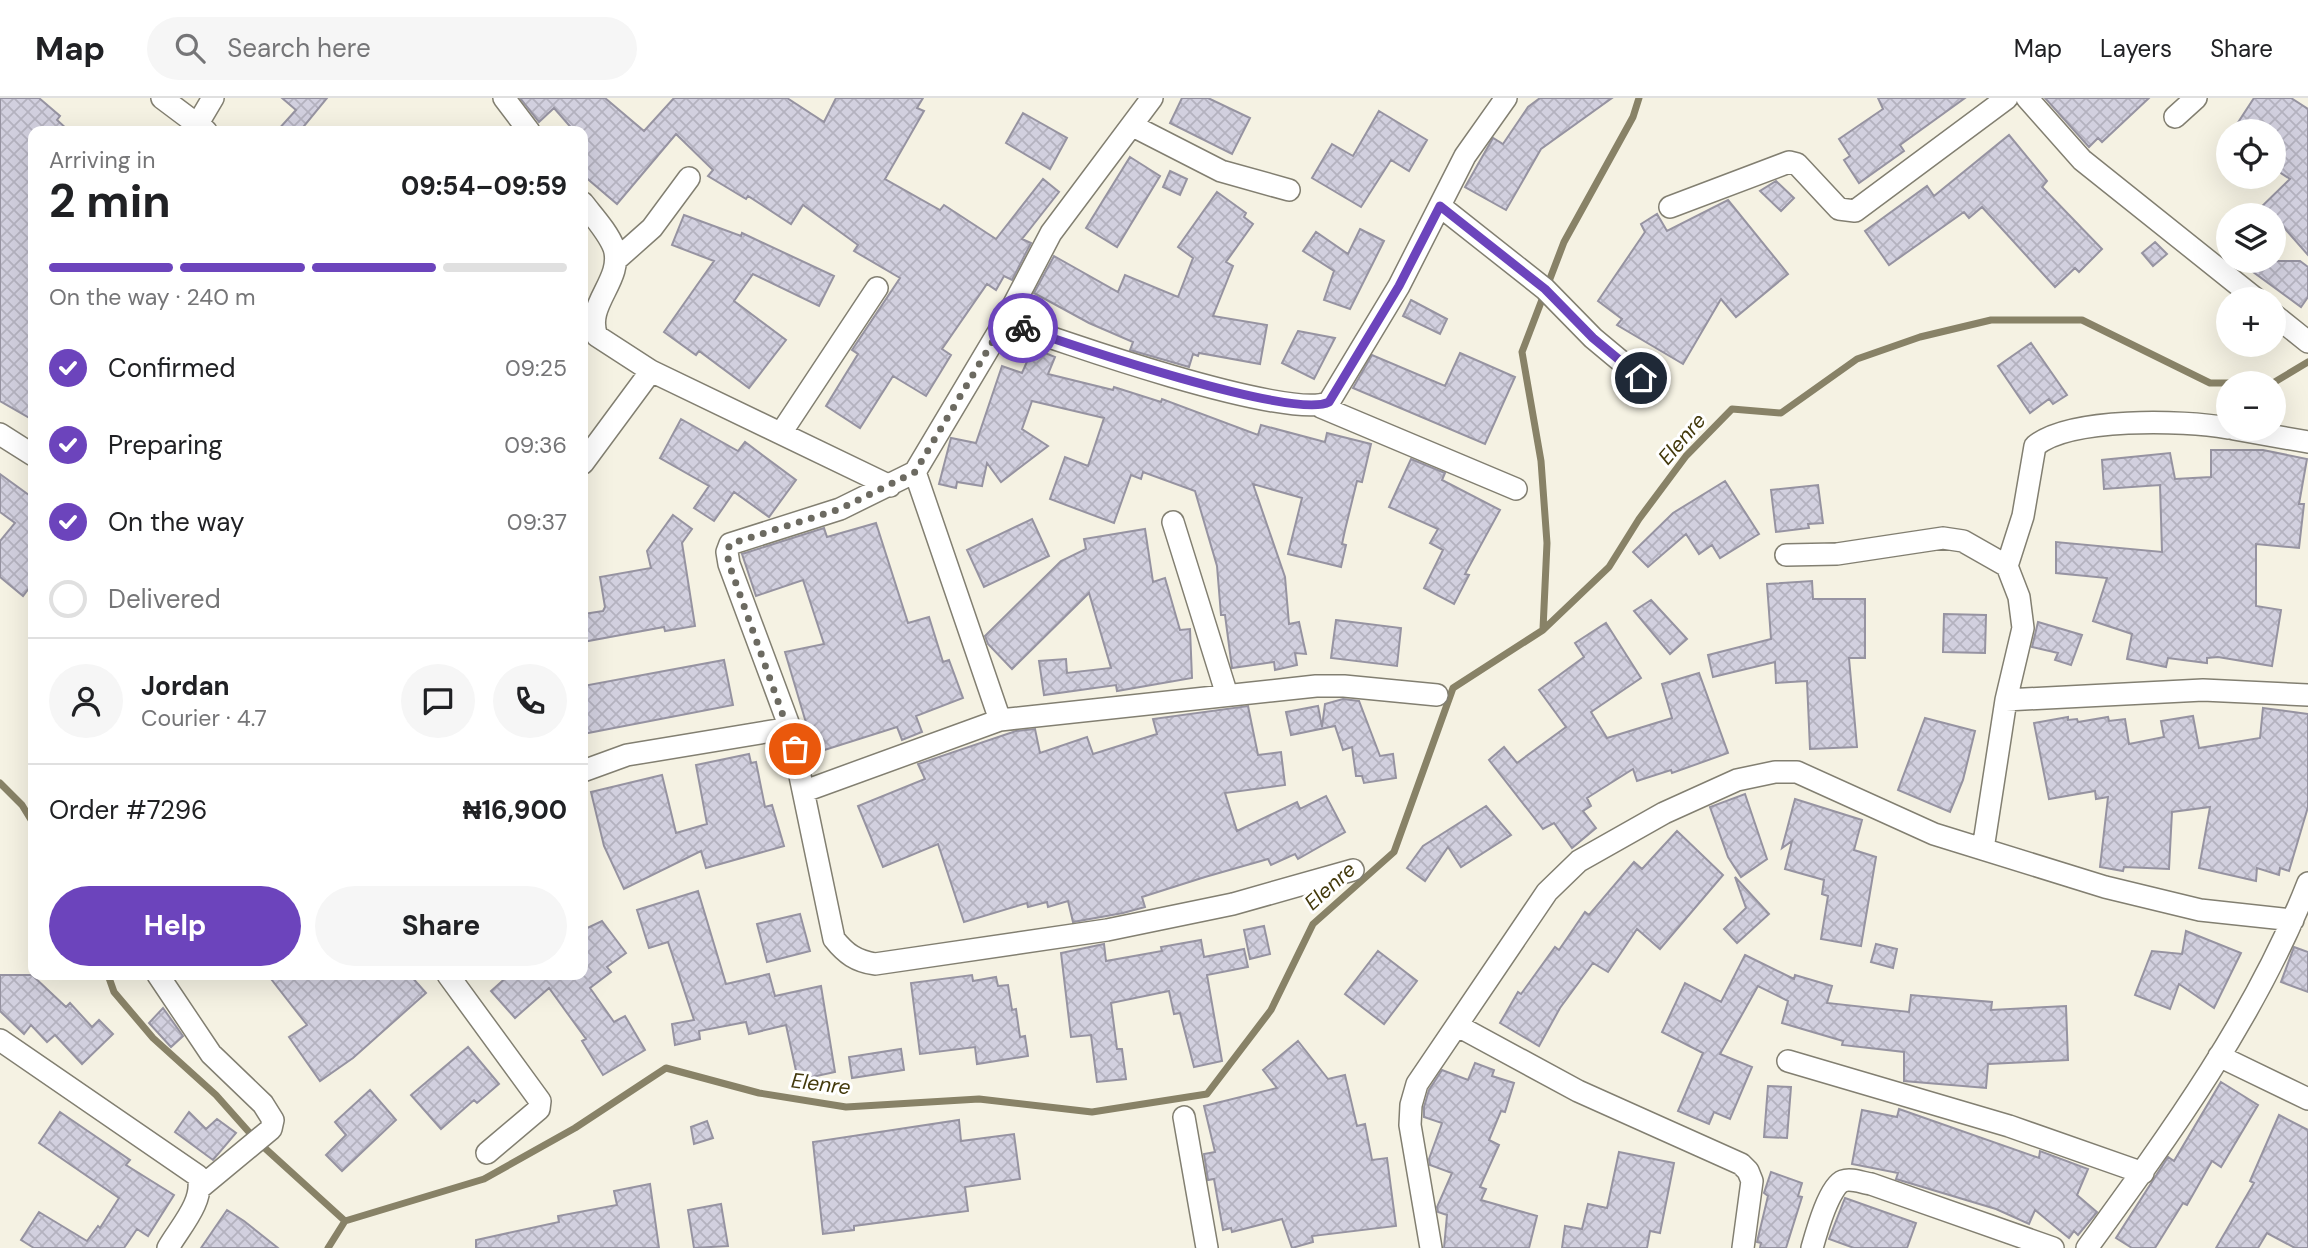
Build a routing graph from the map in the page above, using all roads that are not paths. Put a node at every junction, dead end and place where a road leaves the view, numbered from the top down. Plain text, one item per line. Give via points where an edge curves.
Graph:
1 (162, 98) edge
2 (213, 98) edge
3 (504, 98) edge
4 (1152, 98) edge
5 (1506, 98) edge
6 (2007, 98) edge
7 (2027, 98) edge
8 (2196, 98) edge
9 (2175, 117) dead end
10 (199, 126) edge
11 (203, 126) edge
12 (525, 126) edge
13 (1133, 126) junction
14 (690, 178) dead end
15 (1289, 190) dead end
16 (1440, 206) junction
17 (1670, 207) dead end
18 (588, 210) edge
19 (616, 260) junction
20 (2241, 287) edge
21 (877, 288) dead end
22 (1005, 321) junction
23 (2286, 324) edge
24 (2308, 342) edge
25 (651, 371) junction
26 (1641, 378) dead end
27 (1321, 407) junction
28 (2216, 427) edge
29 (781, 433) junction
30 (0, 434) edge
31 (2286, 438) edge
32 (2308, 442) edge
33 (28, 452) edge
34 (588, 456) edge
35 (915, 472) junction
36 (890, 486) junction
37 (1516, 489) dead end
38 (1172, 522) dead end
39 (1786, 555) dead end
40 (2007, 566) junction
41 (1227, 695) junction
42 (1437, 695) dead end
43 (2308, 695) edge
44 (2006, 700) junction
45 (1000, 720) junction
46 (790, 728) junction
47 (588, 769) edge
48 (806, 791) junction
49 (1983, 849) junction
50 (1353, 870) dead end
51 (2308, 883) edge
52 (2293, 920) junction
53 (161, 980) edge
54 (452, 980) edge
55 (1458, 1027) junction
56 (0, 1040) edge
57 (2219, 1056) junction
58 (1788, 1061) dead end
59 (2308, 1099) edge
60 (1184, 1116) dead end
61 (487, 1153) dead end
62 (2143, 1172) junction
63 (201, 1187) junction
64 (168, 1248) edge
65 (1207, 1248) edge
66 (1431, 1248) edge
67 (1742, 1248) edge
68 (1812, 1248) edge
69 (2053, 1248) edge
70 (2087, 1248) edge

1 - 10 street
2 - 11 street
3 - 12 street
4 - 13 street
5 - 16 street via 1465,156
6 - 17 street via 1855,211 1839,209 1797,164 1789,162
7 - 20 street via 2082,160
8 - 9 street
13 - 15 street via 1221,171
13 - 22 street via 1051,233
14 - 19 street via 652,228
16 - 26 street via 1545,289
16 - 27 street via 1385,311 1329,402
18 - 19 street via 614,247
19 - 25 street via 593,326 597,336
21 - 29 street
22 - 27 street via 1108,359 1271,400
22 - 35 street
23 - 24 street
25 - 29 street
25 - 34 street
27 - 37 street
28 - 40 street via 2116,425 2046,436 2035,446 2023,516
29 - 36 street
30 - 33 street
31 - 32 street
35 - 36 street
35 - 45 street
36 - 46 street via 840,509 730,544 729,564
38 - 41 street
39 - 40 street via 1837,554 1943,538 1963,541
40 - 44 street via 2019,597 2023,628
41 - 42 street via 1344,685
41 - 45 street
43 - 44 street via 2203,690
44 - 49 street
45 - 48 street
46 - 47 street via 628,755
46 - 48 street
48 - 50 street via 834,939 859,962 875,964 1107,930 1233,904
49 - 52 street via 2105,887 2200,910
49 - 55 street via 1934,834 1797,772 1737,780 1664,813 1579,861 1547,892
51 - 52 street
52 - 57 street via 2260,989
53 - 63 street via 211,1054 263,1104 273,1120 271,1129
54 - 61 street via 540,1101 539,1110
55 - 66 street via 1417,1084 1411,1105 1410,1125
55 - 67 street via 1578,1091 1741,1164 1752,1181
56 - 63 street via 185,1164 198,1176
57 - 59 street
57 - 62 street
58 - 62 street via 2009,1126
60 - 65 street
62 - 70 street
63 - 64 street
68 - 69 street via 1825,1207 1844,1181 1871,1184

